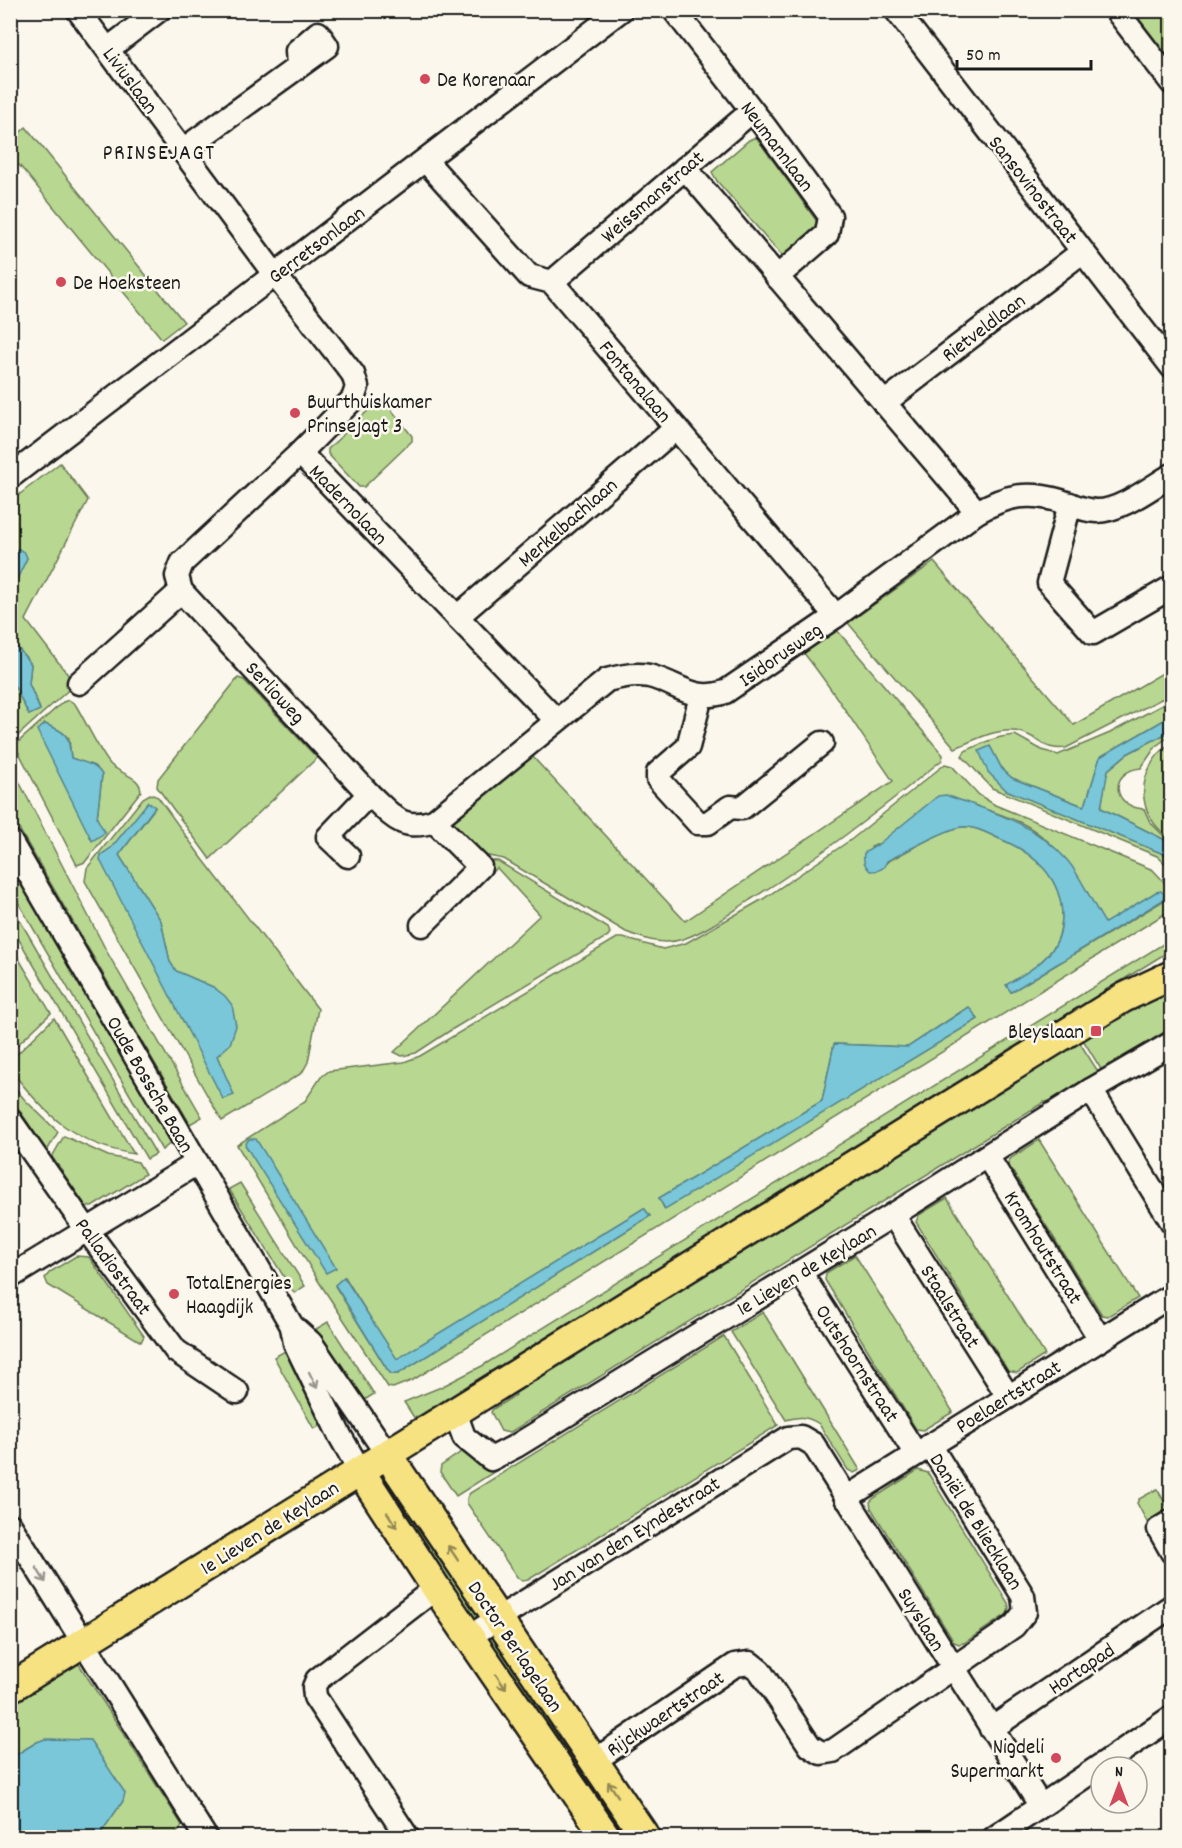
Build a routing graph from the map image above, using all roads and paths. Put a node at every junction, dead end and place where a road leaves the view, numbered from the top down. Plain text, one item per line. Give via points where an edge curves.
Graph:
1 (78, 10) edge
2 (159, 10) edge
3 (621, 10) edge
4 (674, 10) edge
5 (896, 10) edge
6 (1116, 10) edge
7 (108, 50) junction
8 (298, 66) dead end
9 (1172, 83) edge
10 (752, 111) junction
11 (183, 150) junction
12 (426, 161) junction
13 (685, 168) junction
14 (1082, 252) junction
15 (275, 274) junction
16 (777, 277) junction
17 (552, 282) junction
18 (1172, 367) edge
19 (884, 403) junction
20 (676, 428) junction
21 (300, 453) junction
22 (1172, 476) edge
23 (10, 477) edge
24 (1070, 504) junction
25 (977, 512) junction
26 (1172, 587) edge
27 (181, 591) junction
28 (457, 616) junction
29 (836, 616) junction
30 (79, 683) dead end
31 (701, 696) junction
32 (556, 720) junction
33 (822, 743) dead end
34 (369, 794) junction
35 (434, 821) junction
36 (10, 841) edge
37 (348, 856) dead end
38 (422, 925) dead end
39 (1172, 961) edge
40 (1172, 975) edge
41 (1123, 998) junction
42 (1172, 1044) edge
43 (1092, 1090) junction
44 (10, 1120) edge
45 (987, 1156) junction
46 (197, 1163) junction
47 (893, 1215) junction
48 (1172, 1222) edge
49 (87, 1230) junction
50 (800, 1272) junction
51 (10, 1277) edge
52 (1172, 1295) edge
53 (292, 1326) junction
54 (1100, 1339) junction
55 (237, 1392) dead end
56 (1008, 1396) junction
57 (455, 1412) junction
58 (801, 1437) joint
59 (923, 1449) junction
60 (387, 1454) junction
61 (360, 1471) junction
62 (846, 1498) junction
63 (1172, 1521) edge
64 (10, 1525) edge
65 (1172, 1552) edge
66 (436, 1588) junction
67 (1172, 1606) edge
68 (497, 1619) junction
69 (470, 1636) junction
70 (83, 1643) junction
71 (953, 1668) junction
72 (10, 1688) edge
73 (1172, 1717) edge
74 (991, 1729) junction
75 (594, 1761) junction
76 (1040, 1805) junction
77 (1000, 1836) edge
78 (206, 1838) edge
79 (408, 1838) edge
80 (607, 1838) edge
81 (645, 1838) edge

1 - 7 street, Liviuslaan
2 - 7 street
3 - 12 street, Gerretsonlaan
4 - 10 street, Neumannlaan
5 - 14 street, Sansovinostraat
6 - 9 street
7 - 11 street, Liviuslaan
8 - 11 street
10 - 13 street, Weissmanstraat
10 - 16 street, Neumannlaan via 830,216 827,234
11 - 15 street, Liviuslaan
12 - 15 street, Gerretsonlaan
12 - 17 street, Fontanalaan via 529,276
13 - 16 street
13 - 17 street, Weissmanstraat
14 - 18 street, Sansovinostraat
14 - 19 street, Rietveldlaan
15 - 21 street, Madernolaan via 353,374 357,387 353,399
15 - 23 street, Gerretsonlaan
16 - 19 street
17 - 20 street, Fontanalaan
19 - 25 street
20 - 28 street, Merkelbachlaan
20 - 29 street, Fontanalaan
21 - 27 street via 182,563 177,576
21 - 28 street, Madernolaan
22 - 24 street, Isidorusweg via 1116,507 1096,511
24 - 25 street, Isidorusweg via 1042,495 1022,495
24 - 26 street via 1049,583 1093,633
25 - 29 street, Isidorusweg
27 - 30 street
27 - 34 street, Serlioweg
28 - 32 street, Madernolaan
29 - 31 street, Isidorusweg via 725,692
31 - 32 street via 649,676 626,675 607,680
31 - 33 street via 688,747 658,773 658,779 698,824 708,824 730,807 742,808
32 - 35 street
34 - 35 street, Serlioweg via 408,825
34 - 37 street via 328,837
35 - 38 street via 480,867
36 - 46 street, Oude Bossche Baan
39 - 41 main road, 1e Lieven de Keylaan
40 - 41 main road, 1e Lieven de Keylaan
41 - 57 main road, 1e Lieven de Keylaan
42 - 43 street, 1e Lieven de Keylaan
43 - 45 street, 1e Lieven de Keylaan
43 - 48 street
44 - 49 street, Palladiostraat
45 - 47 street, 1e Lieven de Keylaan
45 - 54 street, Kromhoutstraat
46 - 49 street
46 - 53 street, Oude Bossche Baan
47 - 50 street, 1e Lieven de Keylaan
47 - 56 street, Staalstraat
49 - 51 street
49 - 55 street, Palladiostraat via 176,1351
50 - 57 street, 1e Lieven de Keylaan via 491,1459 464,1437
50 - 59 street, Outshoornstraat
52 - 54 street, Poelaertstraat
53 - 60 street, Oude Bossche Baan via 311,1343
53 -> 61 street, Oude Bossche Baan via 295,1343
54 - 56 street, Poelaertstraat
56 - 59 street, Poelaertstraat
57 - 60 main road, 1e Lieven de Keylaan
58 - 62 street, Suyslaan via 813,1444
58 - 68 street, Jan van den Eyndestraat via 788,1438
59 - 62 street, Poelaertstraat
59 - 71 street, Daniël de Bliecklaan via 1023,1596 1025,1612 1014,1626
60 - 61 main road, 1e Lieven de Keylaan
68 -> 60 main road, Doctor Berlagelaan
61 -> 66 main road, Doctor Berlagelaan
61 - 70 main road, 1e Lieven de Keylaan
62 - 71 street, Suyslaan
63 - 65 street via 1159,1529
64 -> 70 street
66 - 69 main road, Doctor Berlagelaan
66 - 79 street via 317,1680 314,1687 315,1697
67 - 74 street, Hortapad
68 - 69 street, Jan van den Eyndestraat
68 - 75 main road, Doctor Berlagelaan
69 -> 80 main road, Doctor Berlagelaan
70 - 72 main road, 1e Lieven de Keylaan
70 - 78 street
71 - 74 street, Suyslaan
71 - 75 street, Rijckwaertstraat via 833,1751 821,1753 810,1746 760,1671 750,1664 735,1665
73 - 76 street
74 - 76 street, Suyslaan
81 -> 75 main road, Doctor Berlagelaan
76 - 77 street

